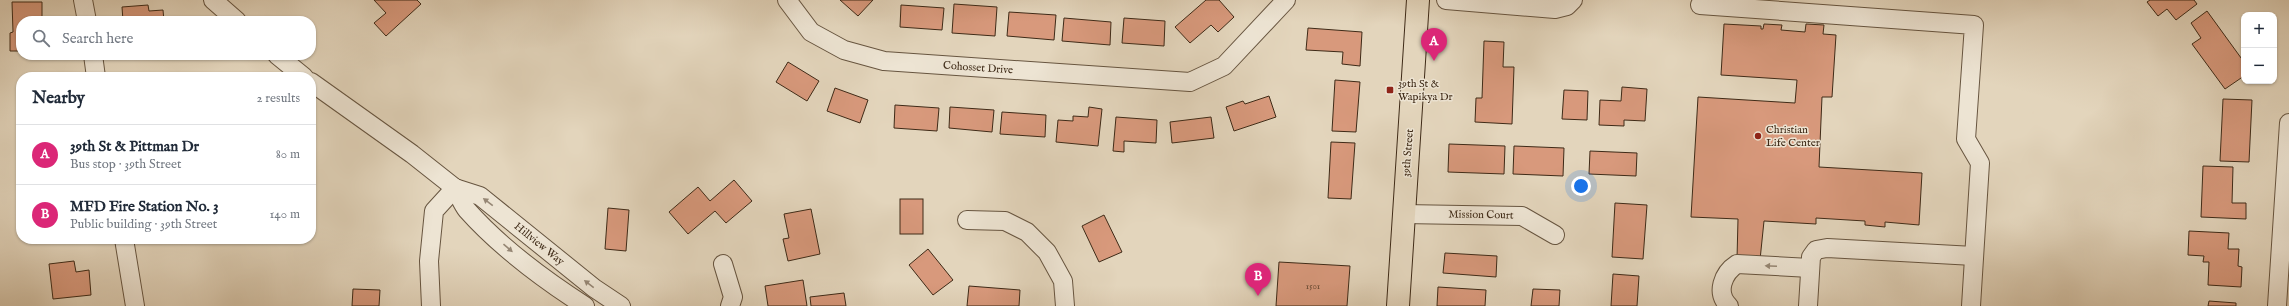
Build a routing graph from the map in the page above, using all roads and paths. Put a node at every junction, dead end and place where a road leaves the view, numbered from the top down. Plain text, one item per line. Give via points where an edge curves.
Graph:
1 (83, 0) edge
2 (213, 0) edge
3 (787, 0) edge
4 (1286, 0) edge
5 (1418, 0) edge
6 (1446, 0) edge
7 (1573, 0) edge
8 (1700, 5) dead end
9 (86, 16) edge
10 (232, 16) edge
11 (93, 60) edge
12 (283, 60) edge
13 (95, 72) edge
14 (298, 72) edge
15 (316, 86) edge
16 (2289, 123) edge
17 (455, 188) junction
18 (1403, 214) junction
19 (967, 220) dead end
20 (1554, 235) dead end
21 (125, 244) edge
22 (1974, 256) junction
23 (724, 264) dead end
24 (1810, 268) junction
25 (135, 306) edge
26 (431, 306) edge
27 (585, 306) edge
28 (621, 306) edge
29 (730, 306) edge
30 (1065, 306) edge
31 (1398, 306) edge
32 (1730, 306) edge
33 (1808, 306) edge
34 (1971, 306) edge
35 (2277, 306) edge

1 - 9 street
2 - 10 street
3 - 4 street, Cohosset Drive via 811,32 844,50 884,61 1190,82 1224,66
5 - 18 main road, 39th Street
6 - 7 street via 1555,9 1567,6
8 - 22 street via 1974,24 1966,139 1980,163
11 - 13 street
12 - 14 street
15 - 17 street, Hillview Way
16 - 35 street
17 - 26 street via 434,211 429,261
17 -> 27 street, Hillview Way via 466,209 497,239 548,282
28 -> 17 street, Hillview Way via 594,288 480,196
18 - 20 street, Mission Court via 1522,216
18 - 31 main road, 39th Street
19 - 30 street via 1005,221 1027,232 1047,252 1063,281
21 - 25 street
22 - 24 street via 1827,248 1816,250 1811,257
22 - 34 street
23 - 29 street via 733,297
24 -> 32 street via 1737,264 1724,276 1722,283 1722,293
24 - 33 street

